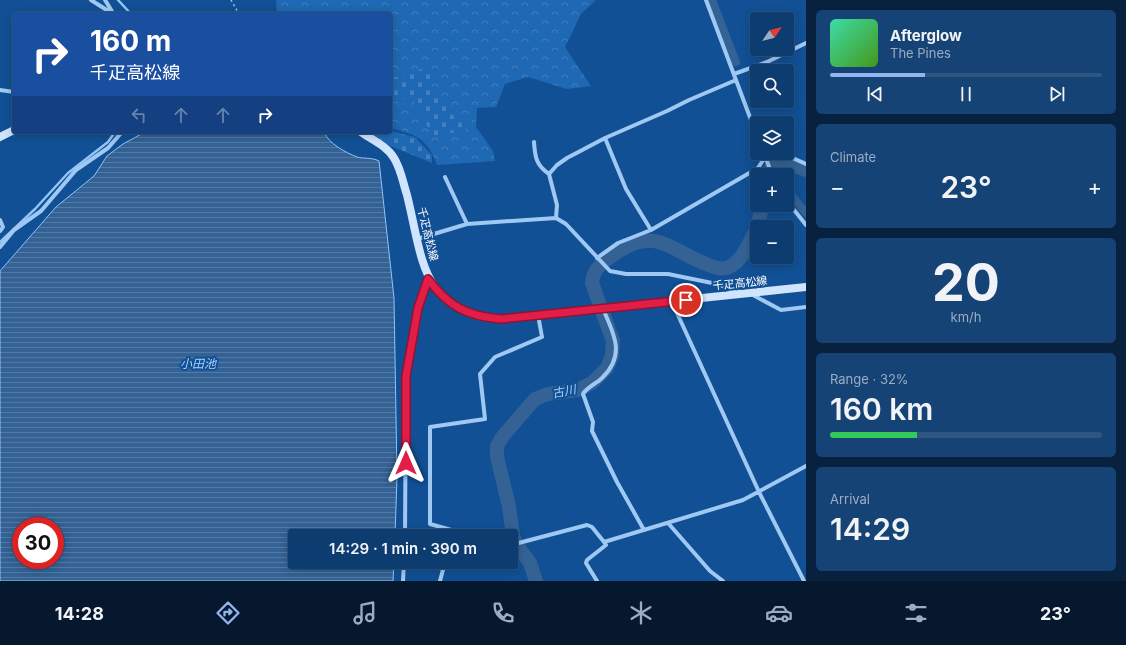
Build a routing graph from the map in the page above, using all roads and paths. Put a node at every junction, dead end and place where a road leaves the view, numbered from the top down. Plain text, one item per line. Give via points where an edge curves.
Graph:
1 (91, 0) edge
2 (105, 0) edge
3 (231, 0) edge
4 (706, 0) edge
5 (110, 12) edge
6 (112, 12) edge
7 (238, 12) edge
8 (806, 44) edge
9 (734, 74) junction
10 (736, 80) junction
11 (0, 90) edge
12 (12, 92) edge
13 (750, 117) edge
14 (12, 131) edge
15 (120, 134) edge
16 (364, 134) edge
17 (0, 137) edge
18 (605, 138) junction
19 (534, 142) dead end
20 (794, 159) edge
21 (762, 160) edge
22 (806, 164) edge
23 (549, 174) junction
24 (445, 177) dead end
25 (794, 210) edge
26 (556, 218) junction
27 (0, 220) edge
28 (467, 224) junction
29 (806, 225) edge
30 (652, 230) junction
31 (0, 231) edge
32 (417, 239) junction
33 (0, 247) edge
34 (598, 259) junction
35 (428, 279) junction
36 (806, 287) edge
37 (746, 293) junction
38 (672, 302) junction
39 (806, 307) edge
40 (599, 309) junction
41 (538, 315) junction
42 (806, 466) edge
43 (759, 492) junction
44 (668, 523) junction
45 (405, 529) edge
46 (448, 529) edge
47 (644, 530) junction
48 (518, 542) edge
49 (604, 542) junction
50 (404, 569) edge
51 (443, 569) edge
52 (403, 581) edge
53 (440, 581) edge
54 (597, 581) edge
55 (723, 581) edge
56 (804, 581) edge

1 - 5 street
2 - 6 street
3 - 7 path
4 - 9 street
8 - 9 street
9 - 10 street
10 - 13 street
10 - 18 street
11 - 12 street
14 - 17 main road
15 - 33 street via 108,148 76,170 41,211 14,230
16 - 32 main road, 千疋高松線 via 387,149 393,157 403,179
18 - 23 street via 567,158
18 - 30 street via 626,189
19 - 23 street via 537,162
20 - 22 street
21 - 30 street via 758,168
23 - 26 street via 557,205
24 - 28 street
25 - 29 street
26 - 28 street
26 - 34 street via 566,224
27 - 31 street via 3,227
28 - 32 street
30 - 34 street via 618,243
32 - 35 main road, 千疋高松線
34 - 37 street via 610,271 626,274 668,274
35 - 41 main road, 千疋高松線 via 446,300 464,312 484,318 501,319
35 - 45 street via 418,308 406,376
36 - 37 main road, 千疋高松線
37 - 38 main road, 千疋高松線
37 - 39 street via 781,310
38 - 40 main road, 千疋高松線
38 - 43 street
40 - 41 main road, 千疋高松線
40 - 47 street via 616,338 615,354 603,376 583,394 593,422 592,431
41 - 46 street via 542,337 495,357 480,374 485,419 430,427 430,524
42 - 43 street
43 - 44 street via 743,500 673,519
43 - 56 street
44 - 47 street
44 - 55 street
47 - 49 street
48 - 49 street via 536,540 586,525 592,527
49 - 54 street via 606,546 586,563
50 - 52 street
51 - 53 street

